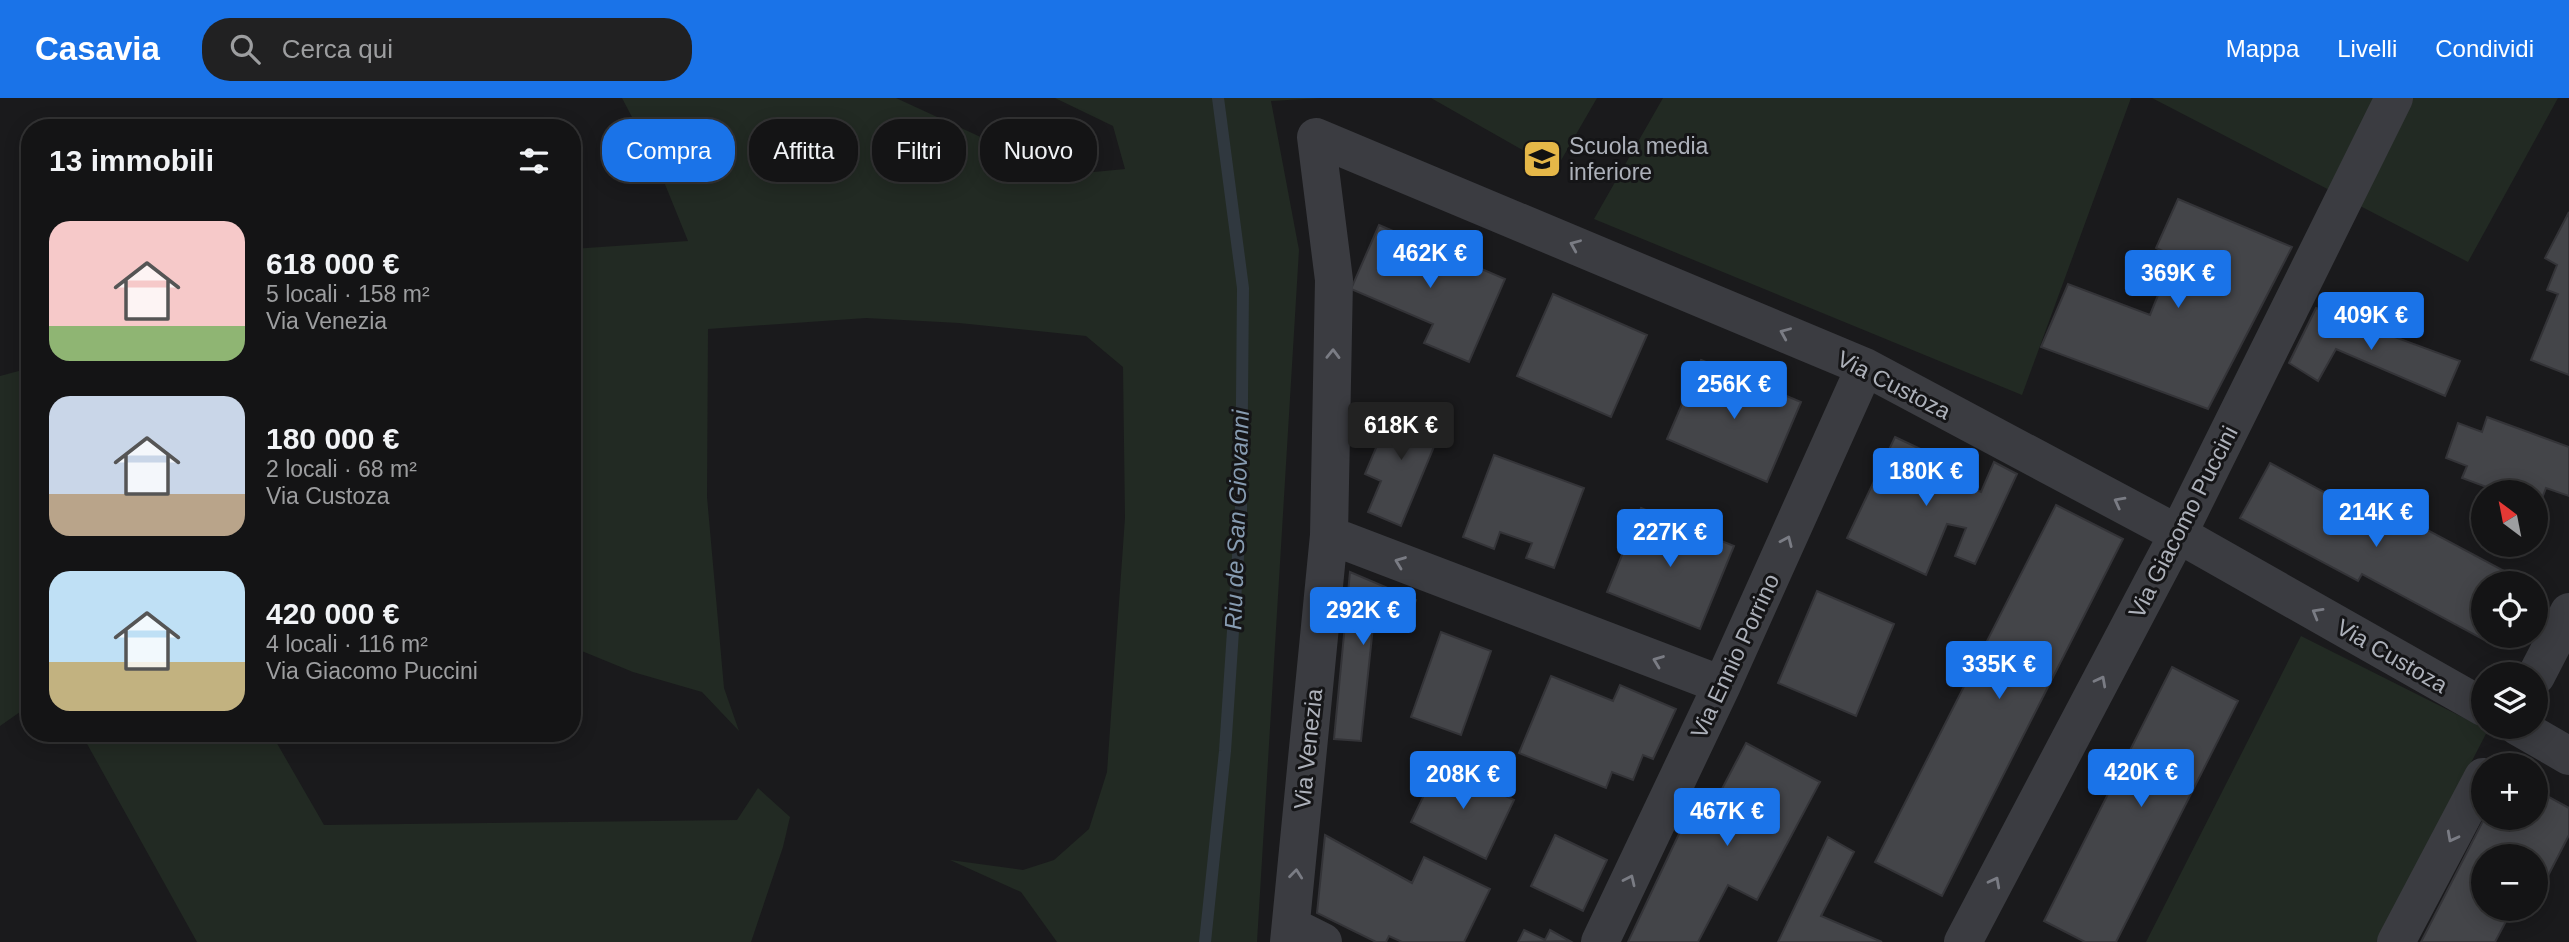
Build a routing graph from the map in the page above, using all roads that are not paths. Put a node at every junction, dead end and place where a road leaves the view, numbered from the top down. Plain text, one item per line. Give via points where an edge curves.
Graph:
1 (2394, 98) edge
2 (1316, 137) joint
3 (1865, 367) junction
4 (2178, 534) junction
5 (1329, 535) junction
6 (2569, 612) edge
7 (2543, 662) edge
8 (1722, 685) junction
9 (2471, 700) edge
10 (2540, 739) edge
11 (2569, 756) edge
12 (2471, 800) edge
13 (1301, 937) edge
14 (1600, 942) edge
15 (1963, 942) edge
16 (2396, 942) edge

1 - 4 street, Via Giacomo Puccini
3 -> 2 street, Via Custoza
5 -> 2 street, Via Venezia via 1334,280
4 -> 3 street, Via Custoza
8 -> 3 street, Via Ennio Porrino
9 -> 4 street, Via Custoza
15 -> 4 street, Via Giacomo Puccini
8 -> 5 street
13 -> 5 street, Via Venezia
6 - 7 street
14 -> 8 street, Via Ennio Porrino
10 - 11 street
12 -> 16 street

